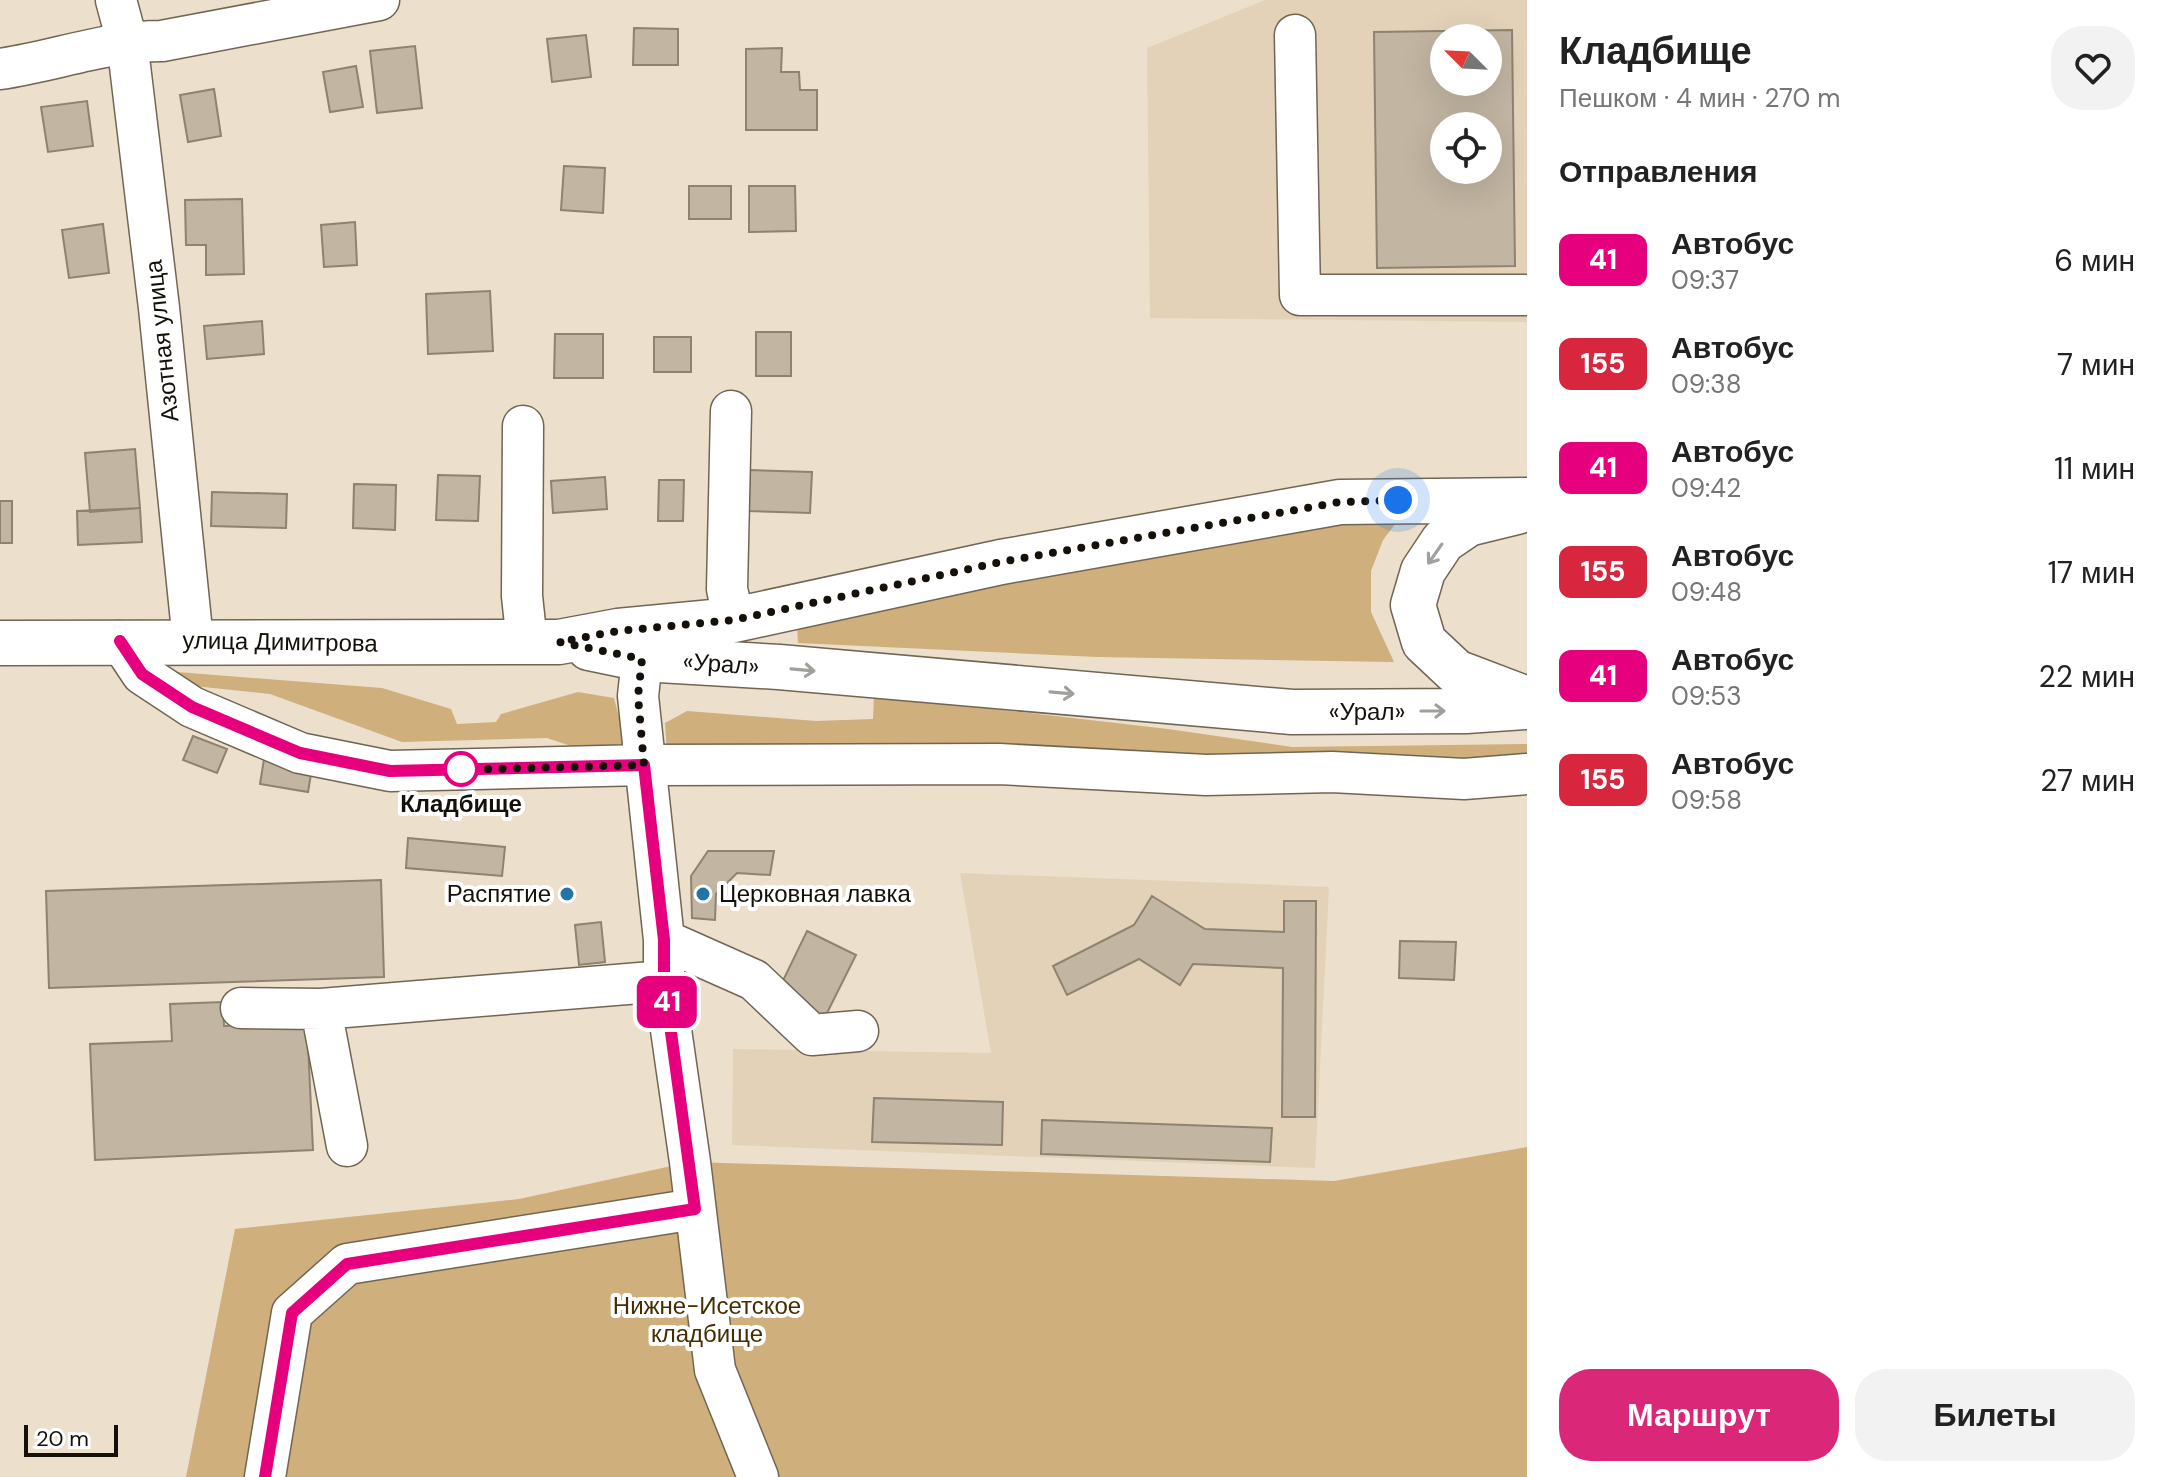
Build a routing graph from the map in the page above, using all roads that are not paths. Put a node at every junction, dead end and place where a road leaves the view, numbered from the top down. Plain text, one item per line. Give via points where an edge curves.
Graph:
1 (116, 0) edge
2 (379, 0) edge
3 (1295, 35) dead end
4 (127, 41) junction
5 (0, 69) edge
6 (1527, 295) edge
7 (731, 411) dead end
8 (523, 426) dead end
9 (1527, 500) edge
10 (1527, 509) edge
11 (734, 620) junction
12 (120, 641) junction
13 (193, 641) junction
14 (543, 642) junction
15 (0, 643) edge
16 (642, 659) junction
17 (1527, 699) edge
18 (1527, 707) edge
19 (644, 765) junction
20 (1527, 774) edge
21 (664, 940) junction
22 (664, 981) junction
23 (241, 1008) dead end
24 (321, 1009) junction
25 (858, 1031) dead end
26 (347, 1146) dead end
27 (695, 1209) junction
28 (265, 1477) edge
29 (758, 1477) edge

1 - 4 street, Азотная улица
2 - 4 street via 162,41
3 - 6 street via 1300,295
4 - 5 street
4 - 13 street, Азотная улица
7 - 11 street via 727,589
8 - 14 street via 522,596
9 - 11 main road, «Урал» via 1340,502 1001,562
10 -> 17 main road via 1468,524 1443,541 1423,571 1413,605 1424,642 1456,672
11 - 14 main road, «Урал»
12 - 13 main road, улица Димитрова
12 - 15 main road, улица Димитрова
12 - 19 street via 142,674 192,707 300,753 390,771
13 - 14 main road, улица Димитрова
14 - 16 main road, «Урал»
16 -> 18 main road, «Урал» via 1292,712
16 - 19 street via 638,696
19 - 20 street via 999,764 1206,775 1332,772 1464,779
19 - 21 street
21 - 22 street
21 - 25 street via 754,980 812,1035
22 - 24 street
22 - 27 street
23 - 24 street
24 - 26 street
27 - 28 street via 347,1264 292,1313
27 - 29 street via 715,1370

